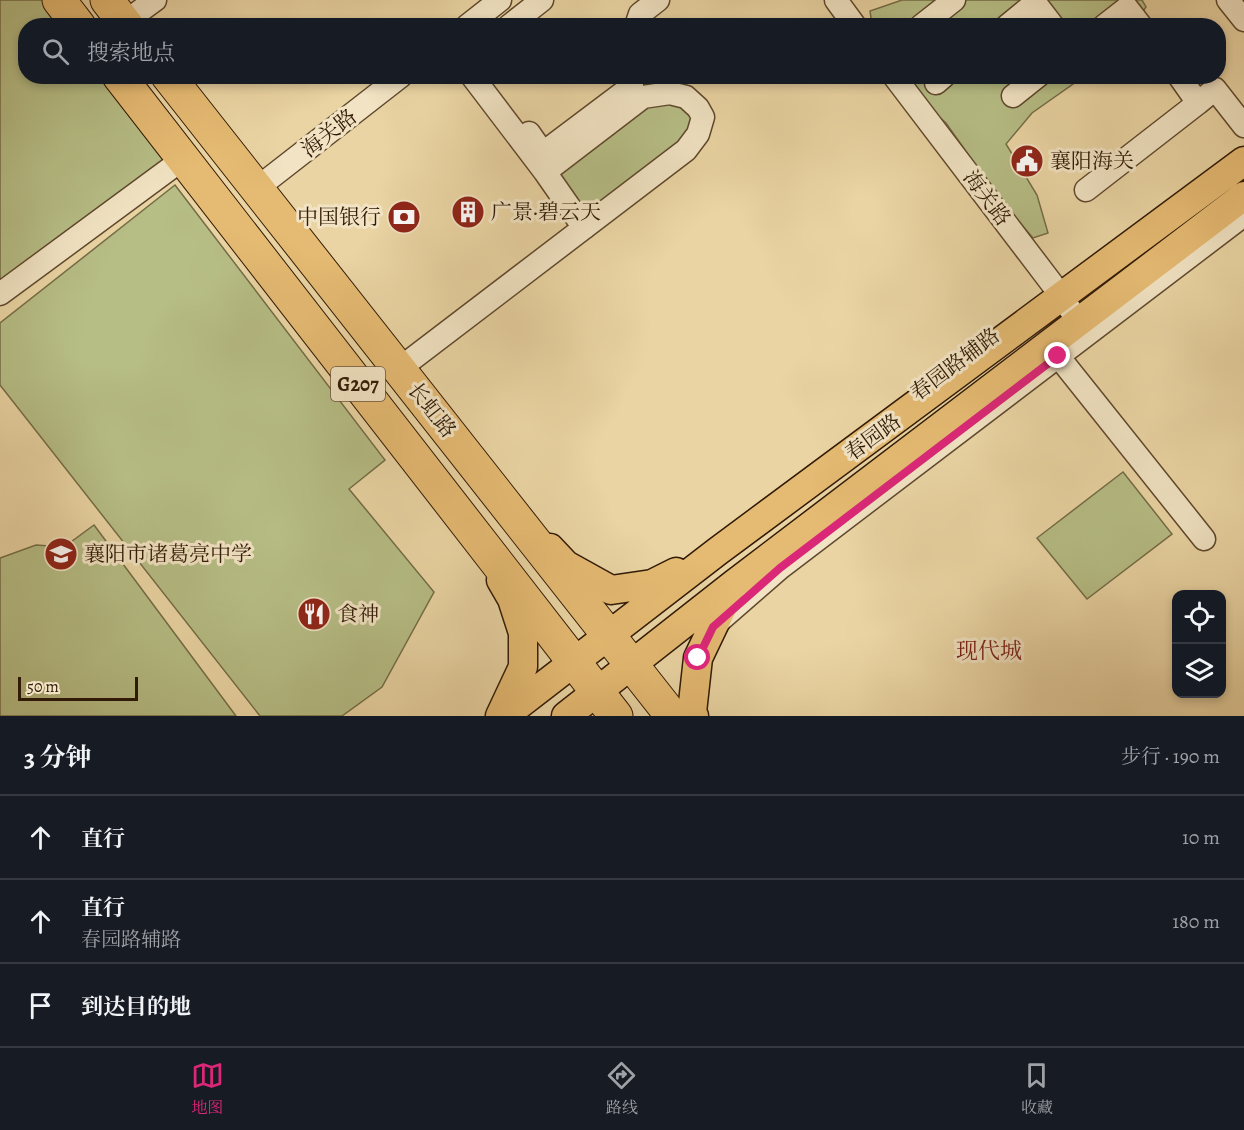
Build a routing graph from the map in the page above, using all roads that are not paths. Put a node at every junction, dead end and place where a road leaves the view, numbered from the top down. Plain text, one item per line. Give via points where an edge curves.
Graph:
1 (59, 0) edge
2 (155, 0) edge
3 (500, 0) edge
4 (542, 0) edge
5 (658, 0) edge
6 (836, 0) edge
7 (954, 0) edge
8 (1228, 0) edge
9 (1034, 2) edge
10 (120, 16) edge
11 (73, 18) edge
12 (477, 18) edge
13 (518, 18) edge
14 (639, 18) edge
15 (849, 18) edge
16 (931, 18) edge
17 (1016, 18) edge
18 (1047, 18) edge
19 (1114, 18) edge
20 (1135, 18) edge
21 (1244, 20) edge
22 (125, 84) edge
23 (174, 84) edge
24 (391, 84) edge
25 (478, 84) edge
26 (493, 84) edge
27 (632, 84) edge
28 (900, 84) edge
29 (1028, 84) edge
30 (1185, 84) edge
31 (1012, 96) dead end
32 (1198, 103) junction
33 (1244, 126) edge
34 (1244, 148) edge
35 (183, 159) junction
36 (1244, 161) edge
37 (545, 172) junction
38 (256, 189) junction
39 (1086, 190) dead end
40 (1244, 195) edge
41 (1244, 215) edge
42 (584, 228) junction
43 (1059, 293) junction
44 (0, 294) edge
45 (1079, 322) junction
46 (1058, 356) junction
47 (399, 369) junction
48 (504, 501) junction
49 (469, 527) junction
50 (1204, 539) dead end
51 (718, 551) junction
52 (664, 578) junction
53 (734, 584) junction
54 (713, 627) junction
55 (609, 635) junction
56 (574, 662) junction
57 (632, 664) junction
58 (607, 704) edge
59 (502, 716) edge
60 (566, 716) edge
61 (672, 716) edge
62 (694, 716) edge

1 - 11 highway
2 - 10 street
3 - 12 street
4 - 13 street
5 - 14 street
6 - 15 street
7 - 16 street
8 - 21 street
9 - 17 street
9 - 18 street
19 - 20 street via 1127,8
22 - 35 highway, 长虹路 / G207
23 - 38 highway, 长虹路 / G207
24 - 38 street, 海关路
25 - 37 street
26 - 27 street via 543,153
28 - 43 street, 海关路
29 - 31 street
30 - 32 street
32 - 33 street via 1215,89
32 - 39 street
34 - 43 street, 春园路辅路
35 - 44 street
35 - 49 highway, 长虹路 / G207
36 - 43 main road, 春园路
37 - 42 street
37 - 42 street via 643,97 670,93 686,97 698,108 703,117 698,134 686,150
38 - 47 highway, 长虹路 / G207
40 - 45 main road, 春园路
41 - 46 street
42 - 47 street
43 - 45 street, 海关路
43 - 51 main road, 春园路
43 - 52 street, 春园路辅路
45 - 53 main road, 春园路
46 - 50 street
46 - 54 street via 780,568
47 - 48 highway, 长虹路 / G207
48 - 52 main road via 566,565 611,590 652,584
48 - 55 highway, 长虹路 / G207
49 - 56 highway, 长虹路 / G207
49 - 59 main road via 512,599 523,633 524,667
51 - 52 main road
51 - 55 main road, 春园路
53 - 54 main road
53 - 57 main road, 春园路
54 - 62 main road via 698,658
55 - 56 main road, 春园路
55 - 57 highway, 长虹路 / G207
56 - 58 highway, 长虹路 / G207
56 - 59 main road, 春园路
57 - 58 main road, 春园路
57 - 61 highway, 长虹路 / G207
58 - 60 main road, 春园路

